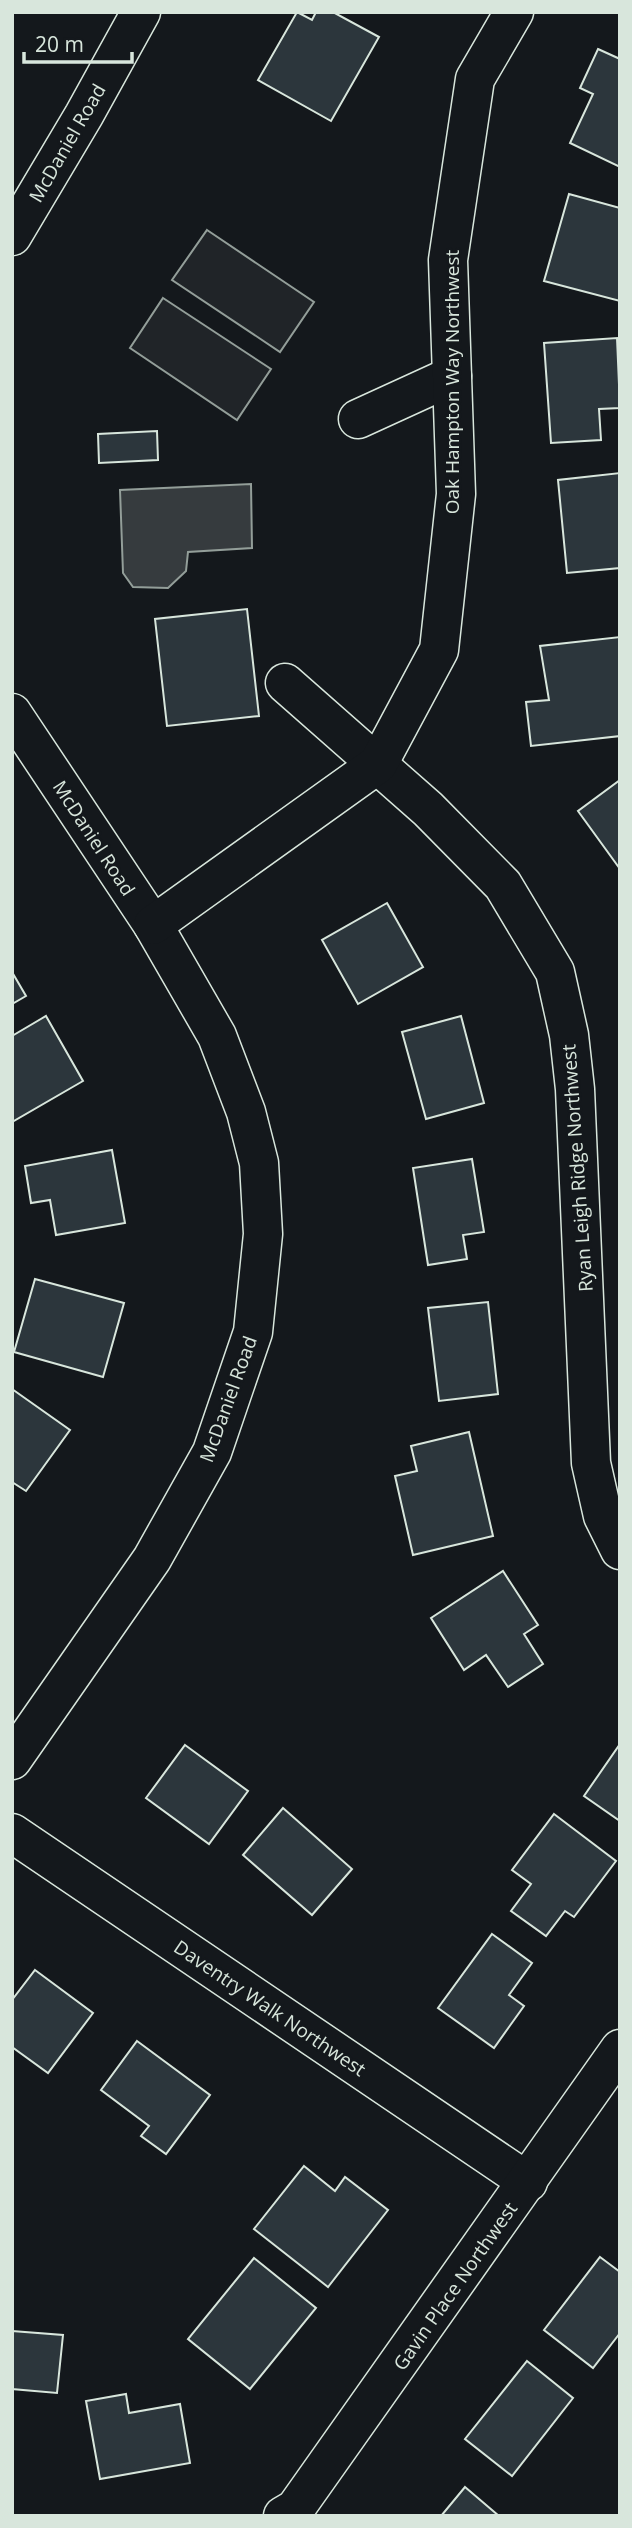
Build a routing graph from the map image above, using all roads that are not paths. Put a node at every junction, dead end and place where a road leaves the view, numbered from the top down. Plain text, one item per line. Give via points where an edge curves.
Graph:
1 (141, 12) edge
2 (514, 12) edge
3 (12, 236) edge
4 (452, 376) junction
5 (358, 419) dead end
6 (285, 683) dead end
7 (12, 713) edge
8 (378, 764) junction
9 (153, 925) junction
10 (620, 1550) edge
11 (12, 1760) edge
12 (12, 1833) edge
13 (620, 2049) edge
14 (528, 2182) junction
15 (283, 2516) edge

1 - 3 street, McDaniel Road
2 - 4 street, Oak Hampton Way Northwest via 475,79 448,260
4 - 5 street
4 - 8 street, Oak Hampton Way Northwest via 456,494 439,650
6 - 8 street, Ryan Leigh Ridge Northwest
7 - 9 street, McDaniel Road
8 - 9 street, Oak Hampton Way Northwest
8 - 10 street, Ryan Leigh Ridge Northwest via 503,885 555,972 575,1089 591,1463 603,1516
9 - 11 street, McDaniel Road via 216,1036 246,1112 259,1163 263,1234 253,1332 212,1452 172,1524
12 - 14 street, Daventry Walk Northwest
13 - 14 street, Gavin Place Northwest
14 - 15 street, Gavin Place Northwest via 295,2509

